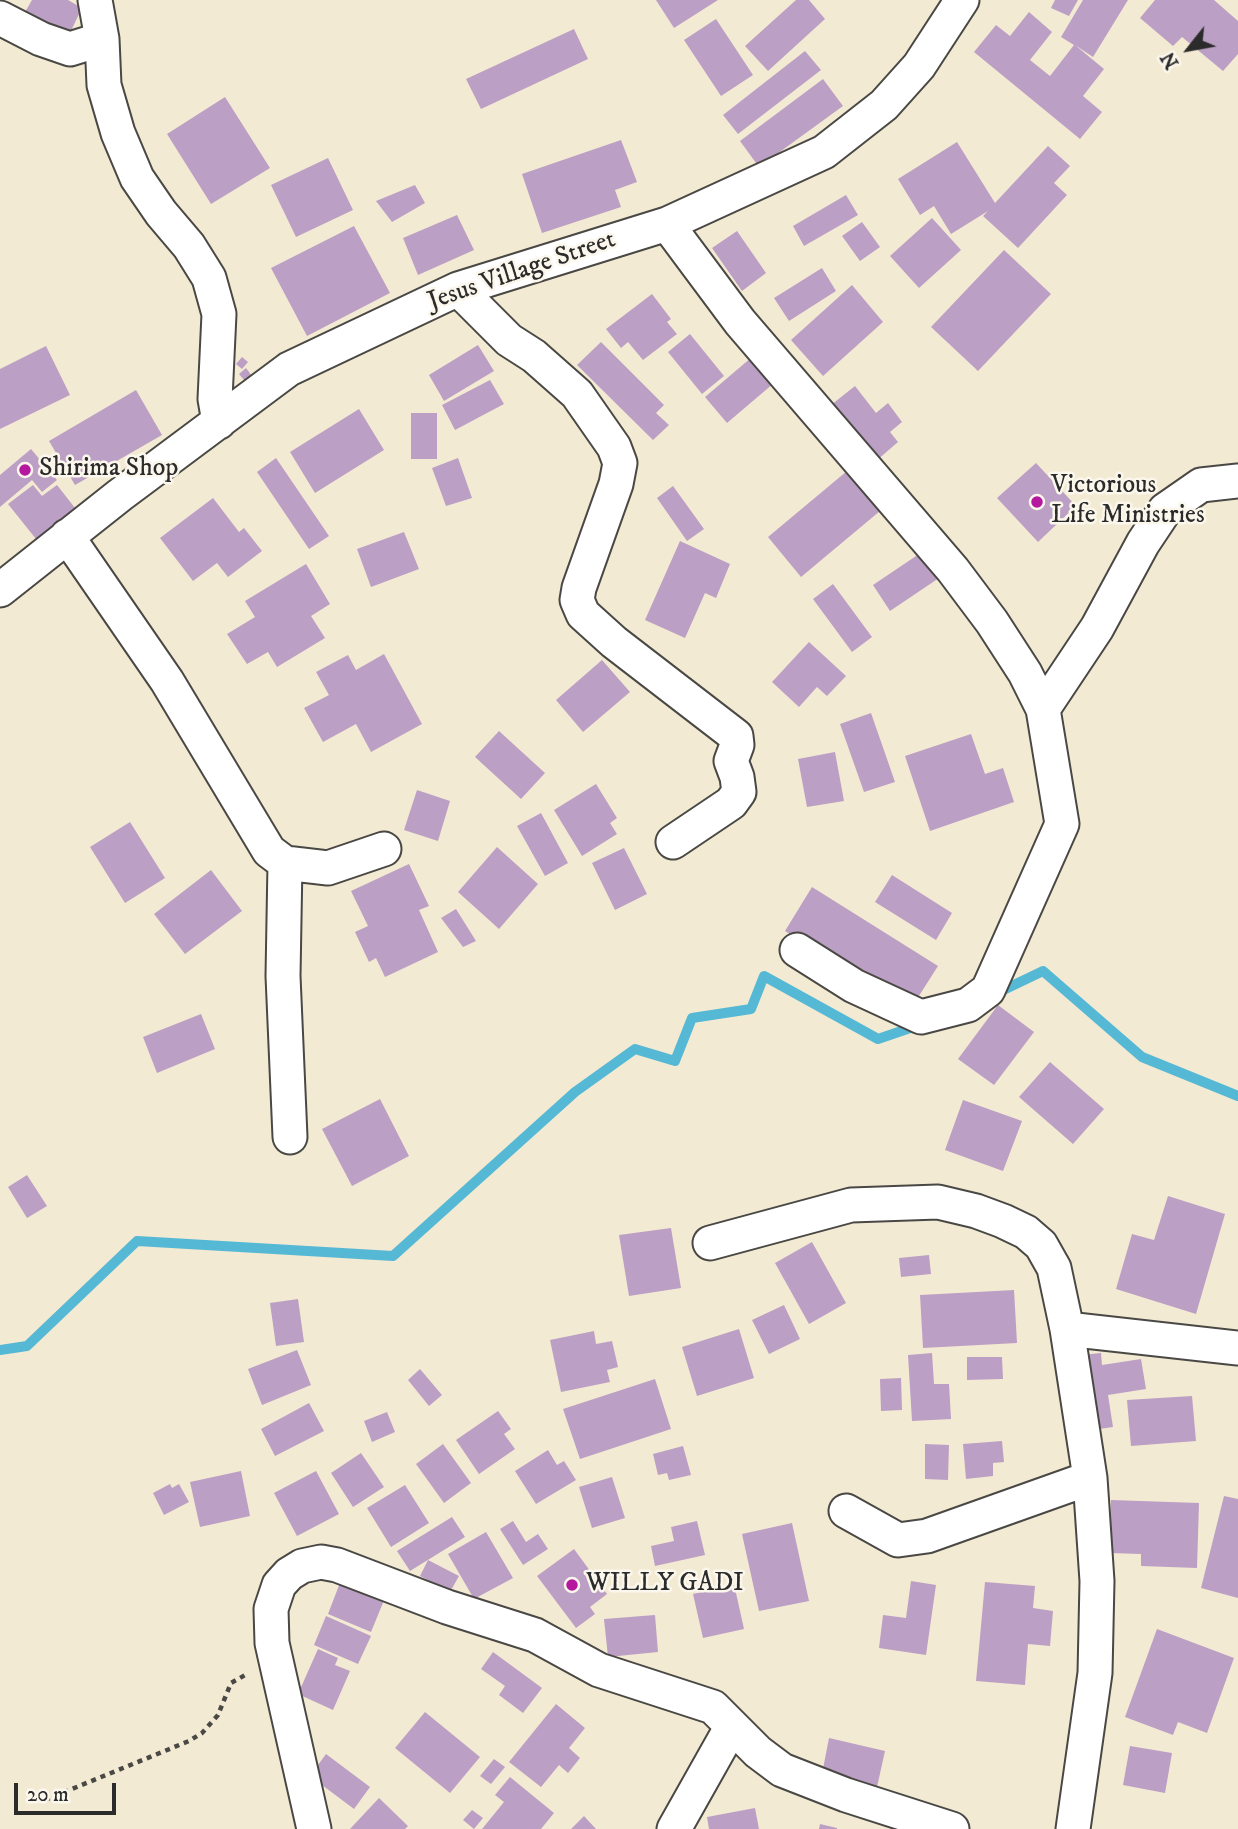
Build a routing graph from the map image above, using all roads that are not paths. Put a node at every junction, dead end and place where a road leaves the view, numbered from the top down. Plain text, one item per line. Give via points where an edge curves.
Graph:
1 (95, 0) edge
2 (962, 0) edge
3 (0, 18) edge
4 (102, 39) junction
5 (667, 225) junction
6 (458, 289) junction
7 (219, 422) junction
8 (1238, 481) edge
9 (67, 536) junction
10 (0, 590) edge
11 (1043, 709) junction
12 (673, 842) dead end
13 (384, 849) dead end
14 (285, 863) junction
15 (797, 950) dead end
16 (289, 1137) dead end
17 (710, 1243) dead end
18 (1067, 1329) junction
19 (1238, 1348) edge
20 (1090, 1478) junction
21 (846, 1511) dead end
22 (732, 1726) junction
23 (314, 1829) edge
24 (674, 1829) edge
25 (952, 1829) edge
26 (1073, 1829) edge

1 - 4 street
2 - 5 street, Jesus Village Street via 902,86 824,152
3 - 4 street via 70,49
4 - 7 street via 104,85 137,178 209,278 219,314 215,399
5 - 6 street, Jesus Village Street
5 - 11 street via 740,322 953,570 992,622
6 - 7 street, Jesus Village Street via 289,369
6 - 12 street via 509,340 577,394 614,447 620,463 579,588 577,600 583,614 737,736 731,761 739,792 731,803
7 - 9 street, Jesus Village Street
8 - 11 street via 1201,485 1165,510 1097,628
9 - 10 street, Jesus Village Street
9 - 14 street via 167,681 269,851
11 - 15 street via 1062,824 988,990 968,1005 921,1017 854,986
13 - 14 street via 328,868
14 - 16 street via 283,976
17 - 18 street via 851,1205 938,1202 976,1211 1026,1232 1041,1244 1054,1268
18 - 19 street
18 - 20 street
20 - 21 street via 927,1536 898,1540
20 - 26 street via 1097,1581 1095,1673
22 - 23 street via 713,1707 599,1670 535,1635 337,1565 302,1566 279,1585 271,1609 272,1643
22 - 24 street
22 - 25 street via 782,1770

